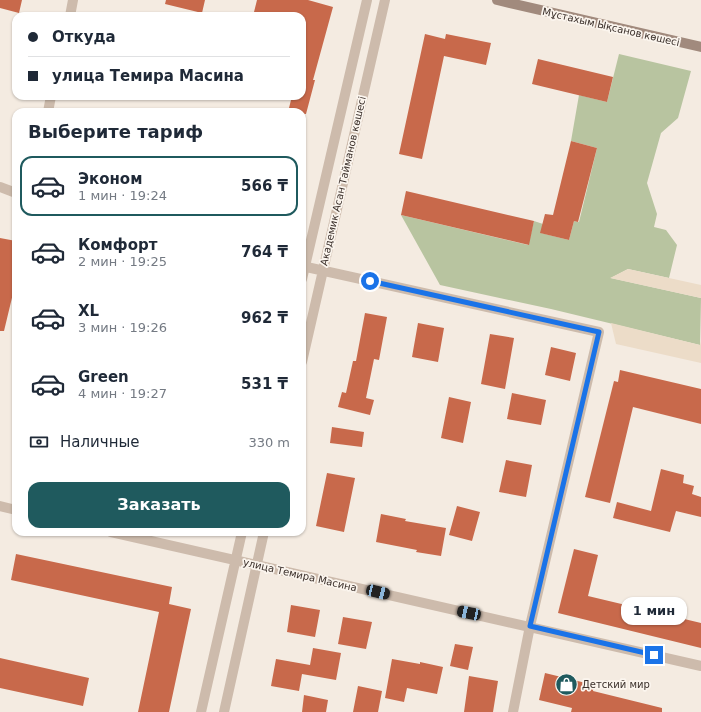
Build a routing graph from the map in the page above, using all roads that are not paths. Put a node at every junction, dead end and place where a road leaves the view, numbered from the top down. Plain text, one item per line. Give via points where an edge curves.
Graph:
1 (73, 0) edge
2 (367, 0) edge
3 (385, 0) edge
4 (497, 0) edge
5 (71, 12) edge
6 (701, 48) edge
7 (0, 187) edge
8 (12, 192) edge
9 (306, 254) edge
10 (306, 267) edge
11 (322, 271) junction
12 (306, 344) edge
13 (0, 506) edge
14 (12, 509) edge
15 (127, 536) edge
16 (241, 536) edge
17 (263, 536) edge
18 (236, 561) junction
19 (257, 566) junction
20 (530, 626) junction
21 (701, 666) edge
22 (201, 712) edge
23 (224, 712) edge
24 (513, 712) edge

1 - 5 street
2 - 9 street, Академик Асан Тайманов көшесі
3 - 11 street, Академик Асан Тайманов көшесі
4 - 6 street, Мұстахым Ықсанов көшесі
7 - 8 street
10 - 11 street
11 - 12 street, Академик Асан Тайманов көшесі
11 - 20 street via 599,332
13 - 14 street
15 - 18 street, улица Темира Масина
16 - 18 street
17 - 19 street
18 - 19 street, улица Темира Масина
18 - 22 street
19 - 20 street, улица Темира Масина
19 - 23 street
20 - 21 street, улица Темира Масина
20 - 24 street

